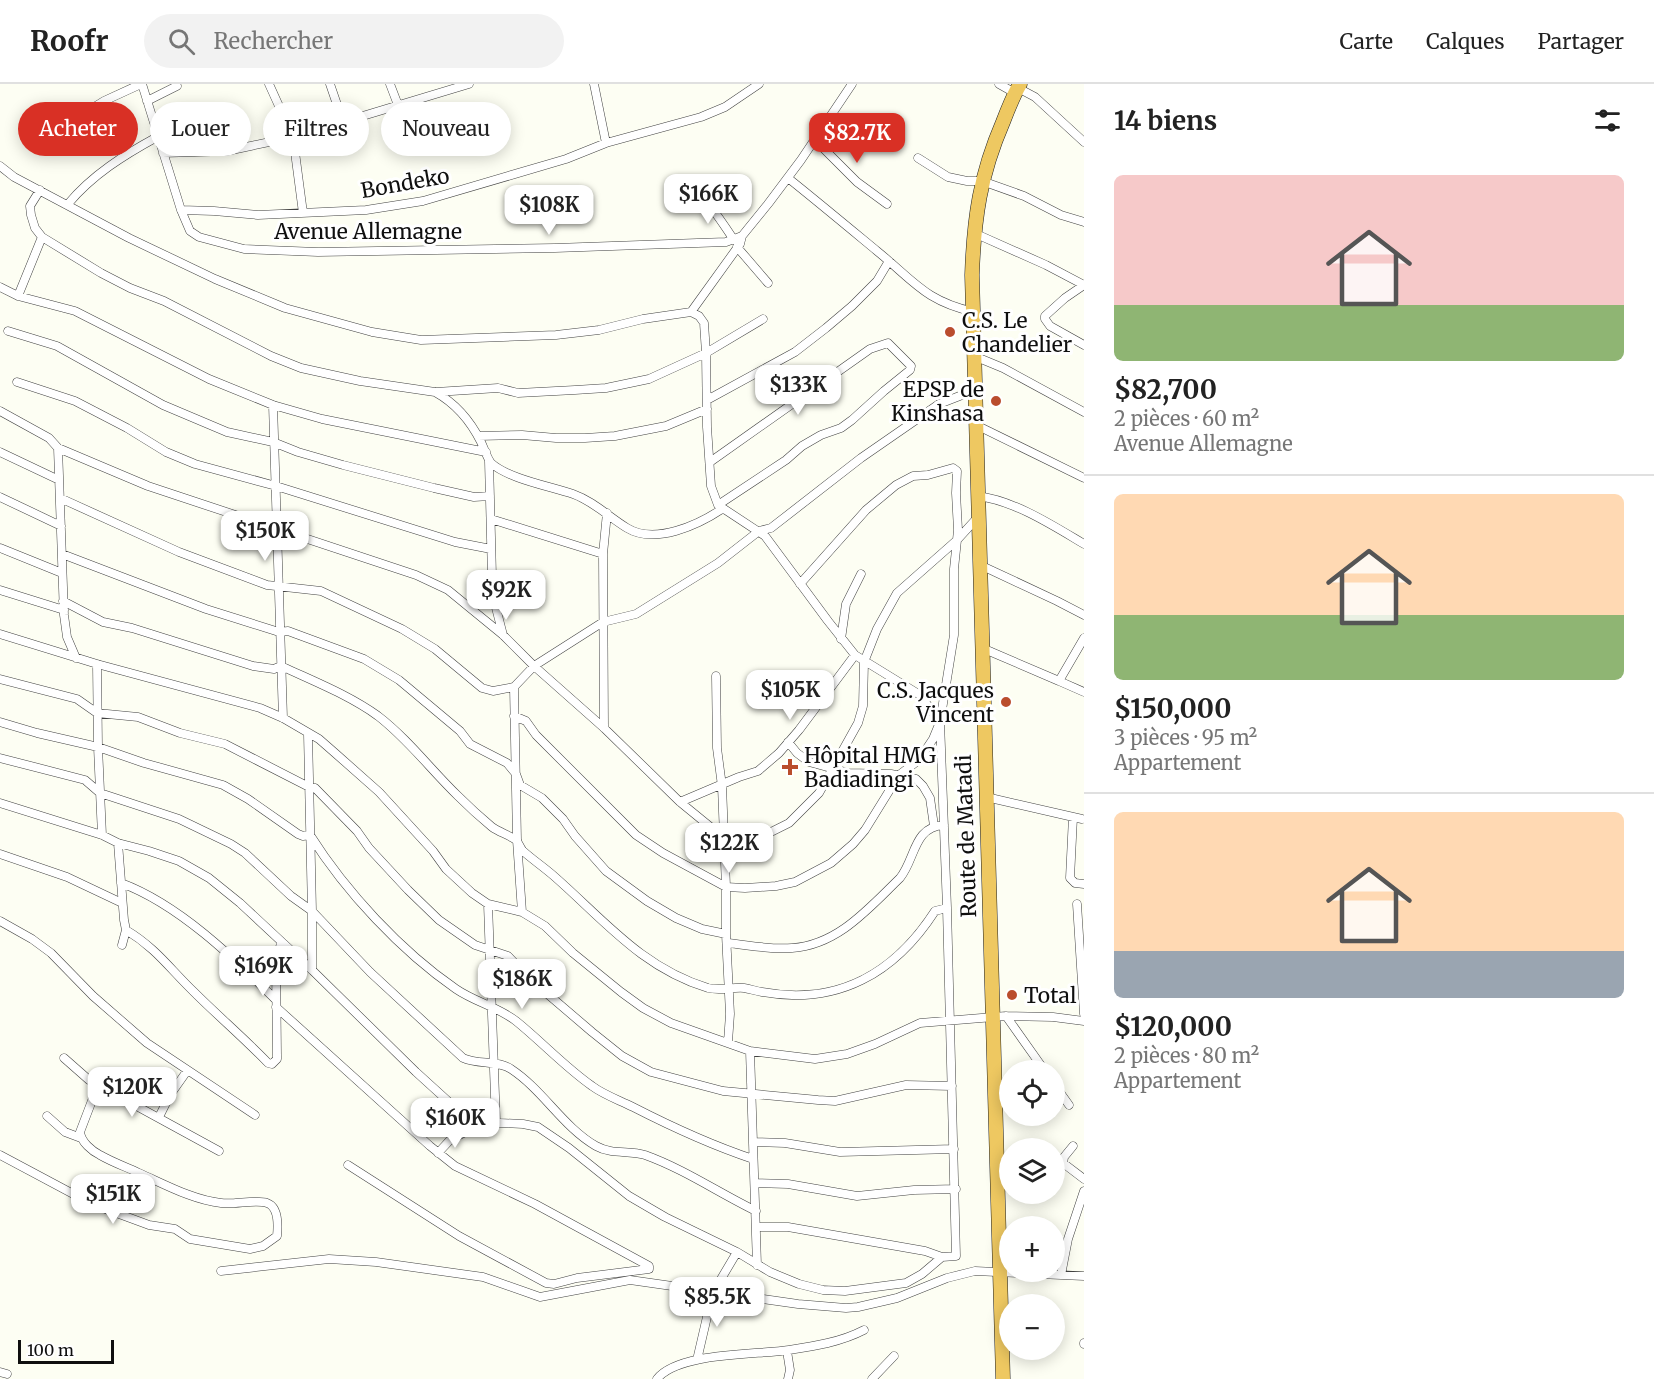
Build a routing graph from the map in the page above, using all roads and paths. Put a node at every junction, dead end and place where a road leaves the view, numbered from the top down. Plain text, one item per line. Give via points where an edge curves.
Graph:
1 (142, 84) edge
2 (269, 84) edge
3 (330, 84) edge
4 (390, 84) edge
5 (469, 84) edge
6 (594, 84) edge
7 (759, 84) edge
8 (852, 84) edge
9 (999, 84) edge
10 (177, 86) dead end
11 (1018, 88) edge
12 (147, 101) junction
13 (102, 102) edge
14 (277, 102) edge
15 (336, 102) edge
16 (397, 102) edge
17 (408, 102) edge
18 (150, 112) edge
19 (815, 140) junction
20 (150, 141) edge
21 (1084, 142) edge
22 (606, 143) junction
23 (164, 156) edge
24 (296, 156) edge
25 (918, 158) dead end
26 (0, 166) edge
27 (788, 178) junction
28 (982, 181) junction
29 (40, 190) junction
30 (686, 193) dead end
31 (68, 204) junction
32 (887, 204) dead end
33 (181, 210) junction
34 (303, 213) junction
35 (1084, 222) edge
36 (973, 233) junction
37 (42, 237) junction
38 (736, 244) junction
39 (889, 261) junction
40 (768, 283) dead end
41 (1084, 285) edge
42 (0, 287) edge
43 (18, 296) junction
44 (691, 312) junction
45 (974, 312) junction
46 (763, 319) dead end
47 (8, 332) dead end
48 (1084, 345) edge
49 (706, 353) junction
50 (974, 356) junction
51 (17, 382) dead end
52 (975, 390) junction
53 (435, 392) junction
54 (707, 400) junction
55 (273, 405) junction
56 (707, 409) junction
57 (0, 411) edge
58 (1084, 412) edge
59 (976, 425) junction
60 (478, 436) junction
61 (273, 442) junction
62 (58, 448) junction
63 (486, 452) junction
64 (0, 453) edge
65 (489, 461) junction
66 (710, 462) junction
67 (1084, 478) edge
68 (59, 480) junction
69 (276, 486) junction
70 (490, 496) junction
71 (978, 496) junction
72 (0, 497) edge
73 (60, 498) junction
74 (720, 507) junction
75 (607, 513) junction
76 (978, 517) junction
77 (491, 519) junction
78 (61, 526) junction
79 (277, 529) junction
80 (759, 531) junction
81 (957, 540) junction
82 (1084, 544) edge
83 (0, 548) edge
84 (491, 549) junction
85 (62, 554) junction
86 (603, 554) junction
87 (980, 565) junction
88 (62, 573) junction
89 (861, 574) dead end
90 (800, 584) junction
91 (278, 586) junction
92 (0, 590) edge
93 (63, 606) junction
94 (1084, 615) edge
95 (603, 622) junction
96 (279, 632) junction
97 (0, 634) edge
98 (503, 635) junction
99 (1084, 638) edge
100 (841, 639) junction
101 (982, 648) junction
102 (855, 655) junction
103 (76, 658) junction
104 (864, 662) junction
105 (97, 664) junction
106 (281, 666) junction
107 (534, 666) junction
108 (716, 676) dead end
109 (0, 679) edge
110 (1059, 681) junction
111 (514, 687) junction
112 (1084, 692) edge
113 (97, 713) junction
114 (514, 716) junction
115 (283, 718) junction
116 (0, 722) edge
117 (940, 722) junction
118 (604, 728) junction
119 (308, 734) junction
120 (789, 742) junction
121 (98, 747) junction
122 (0, 758) edge
123 (833, 767) junction
124 (516, 774) junction
125 (898, 775) junction
126 (722, 786) junction
127 (309, 787) junction
128 (100, 793) junction
129 (986, 797) junction
130 (680, 802) junction
131 (0, 803) edge
132 (944, 825) junction
133 (934, 826) junction
134 (102, 835) junction
135 (310, 835) junction
136 (724, 838) junction
137 (517, 840) junction
138 (118, 843) junction
139 (0, 854) edge
140 (121, 883) junction
141 (1084, 884) edge
142 (726, 887) junction
143 (122, 903) junction
144 (488, 904) junction
145 (1077, 904) dead end
146 (947, 908) junction
147 (312, 910) junction
148 (522, 912) junction
149 (0, 921) edge
150 (126, 930) junction
151 (727, 939) junction
152 (281, 943) junction
153 (122, 945) dead end
154 (489, 949) junction
155 (312, 970) junction
156 (728, 989) junction
157 (276, 1003) junction
158 (492, 1007) junction
159 (1084, 1014) edge
160 (1000, 1016) junction
161 (951, 1019) junction
162 (1084, 1021) edge
163 (728, 1042) junction
164 (750, 1051) junction
165 (64, 1058) dead end
166 (1036, 1060) edge
167 (493, 1064) junction
168 (187, 1071) junction
169 (952, 1086) junction
170 (106, 1090) junction
171 (752, 1096) junction
172 (1065, 1099) edge
173 (1069, 1105) dead end
174 (255, 1115) dead end
175 (47, 1116) dead end
176 (159, 1117) junction
177 (476, 1120) junction
178 (496, 1124) junction
179 (81, 1138) junction
180 (753, 1142) junction
181 (1073, 1146) dead end
182 (954, 1149) junction
183 (219, 1151) dead end
184 (438, 1153) junction
185 (0, 1155) edge
186 (753, 1159) junction
187 (348, 1166) dead end
188 (1084, 1179) edge
189 (755, 1183) junction
190 (956, 1189) junction
191 (1084, 1191) edge
192 (756, 1211) junction
193 (999, 1216) edge
194 (757, 1227) junction
195 (737, 1252) junction
196 (1065, 1254) edge
197 (942, 1257) junction
198 (757, 1265) junction
199 (221, 1271) dead end
200 (999, 1274) edge
201 (1065, 1275) edge
202 (1084, 1276) edge
203 (721, 1279) dead end
204 (999, 1282) edge
205 (713, 1291) junction
206 (864, 1330) dead end
207 (787, 1350) junction
208 (894, 1356) dead end
209 (697, 1360) junction
210 (657, 1379) edge
211 (788, 1379) edge
212 (872, 1379) edge
213 (1003, 1379) edge

1 - 12 street, Avenue Allemagne
1 - 13 street
2 - 14 street
3 - 15 street
4 - 16 street
5 - 17 street
6 - 22 street
7 - 22 street, Bondeko via 725,107 701,117
8 - 19 street, Avenue Allemagne
9 - 11 street
10 - 12 street
11 - 21 street via 1035,97
11 - 28 highway, Route de Matadi
12 - 18 street, Avenue Allemagne
19 - 27 street, Avenue Allemagne
19 - 32 street via 857,182
20 - 31 street via 94,177
22 - 34 street, Bondeko via 556,163 423,201 366,210
23 - 33 street, Avenue Allemagne
24 - 34 street
25 - 28 street via 948,177
26 - 29 street
27 - 38 street, Avenue Allemagne
27 - 39 street
28 - 35 street
28 - 36 highway, Route de Matadi
29 - 31 street
29 - 37 street via 30,206 35,228
30 - 38 street via 697,192
31 - 44 street via 225,283 285,308 372,332 422,340 556,335
33 - 34 street, Bondeko via 258,215
33 - 38 street, Avenue Allemagne via 190,231 199,237 244,249 330,252
36 - 41 street
36 - 45 highway, Route de Matadi
37 - 43 street
37 - 53 street via 101,273 271,356 302,368 360,381
38 - 40 street
38 - 44 street
39 - 45 street via 925,293 953,308
39 - 54 street via 877,281 852,306 795,352
41 - 48 street via 1044,319
42 - 43 street
43 - 55 street via 75,311 209,379
44 - 49 street via 704,323
45 - 50 highway, Route de Matadi
46 - 49 street
47 - 61 street via 57,346 178,412 227,432
49 - 53 street via 649,379 606,388
49 - 54 street
50 - 52 highway, Route de Matadi
50 - 58 street
51 - 69 street via 75,401 195,464
52 - 59 highway, Route de Matadi
52 - 80 street via 939,404 771,528
53 - 60 street via 457,408
54 - 56 street
55 - 61 street
55 - 63 street via 322,419
56 - 60 street via 666,426 615,436
56 - 66 street
57 - 62 street via 49,438
59 - 67 street
59 - 71 highway, Route de Matadi
60 - 63 street
61 - 69 street
61 - 70 street via 343,465 460,494
62 - 68 street
62 - 79 street via 148,486
63 - 65 street
64 - 68 street
65 - 70 street
65 - 75 street via 514,475 582,497
66 - 74 street via 711,486
66 - 74 street via 870,349 888,343 911,366 852,420 802,446
68 - 73 street
69 - 79 street
69 - 84 street via 455,542
70 - 77 street
71 - 76 highway, Route de Matadi
71 - 82 street via 1016,508
72 - 78 street
73 - 78 street
73 - 91 street via 179,552
74 - 75 street via 711,516 662,534 630,530
74 - 80 street
75 - 86 street
76 - 81 street
76 - 87 highway, Route de Matadi
77 - 84 street
77 - 86 street
78 - 85 street
79 - 91 street
79 - 98 street via 416,575 448,590
80 - 90 street
80 - 95 street via 718,563 636,614
81 - 90 street via 957,471 953,468 913,476 866,510
81 - 104 street via 897,592
81 - 117 street via 954,635
83 - 88 street
84 - 98 street via 495,604
85 - 88 street
85 - 96 street via 206,609
86 - 95 street
87 - 94 street
87 - 101 highway, Route de Matadi
88 - 93 street
89 - 100 street via 846,604
90 - 100 street
91 - 96 street
91 - 111 street via 321,591 402,629 482,688 493,691
92 - 93 street
93 - 103 street via 67,637
93 - 106 street via 103,622 253,666
95 - 107 street
95 - 118 street
96 - 106 street
96 - 124 street via 288,631 364,659 399,680 470,744 499,758
97 - 103 street
98 - 107 street
99 - 110 street
100 - 102 street
101 - 110 street
101 - 129 highway, Route de Matadi
102 - 104 street
102 - 120 street
103 - 105 street
104 - 117 street via 920,695
104 - 123 street via 861,715
105 - 113 street
105 - 115 street via 260,708
106 - 115 street
106 - 137 street via 377,716 409,743 467,804 492,826
107 - 111 street
107 - 118 street
108 - 126 street
109 - 113 street via 77,699
110 - 112 street
111 - 114 street
113 - 121 street
113 - 127 street via 138,717 225,744
114 - 124 street
114 - 142 street via 526,722 636,835
115 - 119 street
116 - 121 street
117 - 125 street via 919,760
117 - 132 street
118 - 130 street
119 - 127 street
119 - 144 street via 379,792 446,869
120 - 123 street via 809,762
120 - 126 street via 758,771
121 - 128 street
121 - 135 street via 223,785 298,834
122 - 128 street via 85,780
123 - 125 street via 849,773
123 - 136 street via 819,793 789,823 771,832
124 - 137 street
124 - 151 street via 520,785 542,798 606,871 647,902
125 - 133 street via 916,779 923,786 930,798
125 - 142 street via 865,830 831,863 795,882
126 - 130 street
126 - 136 street
127 - 135 street
127 - 154 street via 315,788 439,920 475,945
128 - 134 street
128 - 147 street via 179,819 231,844
129 - 141 street via 1077,818 1070,878
129 - 160 highway, Route de Matadi
130 - 136 street
131 - 134 street
132 - 133 street
132 - 146 street
133 - 151 street via 920,837 900,878 849,926 801,947 774,948
134 - 138 street
135 - 147 street
135 - 158 street via 324,858 405,950 464,994
136 - 142 street
137 - 148 street
137 - 156 street via 523,850 630,947 675,974 709,988
138 - 140 street
138 - 152 street via 164,855 209,878
139 - 143 street via 67,877
140 - 143 street
140 - 157 street via 150,897 212,939
142 - 151 street
143 - 150 street
144 - 148 street
144 - 154 street
145 - 159 street
146 - 156 street via 935,910 922,931 890,964 843,988 794,995
146 - 161 street
147 - 155 street
147 - 167 street via 370,972 452,1049 472,1062
148 - 163 street via 545,926 643,1008 670,1023
149 - 168 street via 42,946 136,1035
150 - 153 street
150 - 157 street via 146,942 192,991 272,1064 277,1059
151 - 156 street
152 - 155 street
152 - 157 street via 276,963
154 - 158 street
154 - 171 street via 508,956 622,1056 651,1072 680,1081
155 - 177 street via 416,1072 460,1112
156 - 163 street
157 - 184 street
158 - 167 street
158 - 186 street via 516,1021 594,1088 704,1142
160 - 161 street
160 - 162 street
160 - 166 street
160 - 193 highway, Route de Matadi
161 - 164 street via 920,1023 846,1054 815,1059
161 - 169 street
163 - 164 street
164 - 171 street
165 - 170 street
167 - 178 street
167 - 192 street via 509,1067 522,1077 568,1124 599,1147 610,1152 642,1154
168 - 174 street
168 - 176 street
169 - 171 street via 906,1085 835,1101
169 - 182 street
170 - 176 street
170 - 179 street via 96,1095 90,1105
171 - 180 street
172 - 173 street
175 - 179 street via 65,1132
176 - 183 street
177 - 178 street
177 - 184 street
178 - 195 street via 537,1128 629,1196
179 - 185 street via 100,1155 177,1190 219,1203 267,1203 274,1207 277,1236 250,1249 190,1239 175,1228 149,1225 92,1204
180 - 182 street via 840,1152
180 - 186 street
181 - 188 street via 1063,1163
182 - 190 street
184 - 187 street via 455,1166 625,1251 649,1269 546,1283 459,1236
186 - 189 street
189 - 190 street via 788,1184 857,1196
189 - 192 street
190 - 197 street via 956,1256
191 - 196 street
192 - 194 street
194 - 197 street via 788,1227
194 - 198 street
195 - 198 street
195 - 203 street
197 - 198 street via 906,1283 845,1291 799,1284
199 - 205 street via 328,1259 483,1278 540,1297 630,1280
200 - 205 street via 975,1271 887,1301 846,1308
201 - 202 street
204 - 213 highway, Route de Matadi
205 - 209 street
206 - 207 street via 835,1342
207 - 209 street
207 - 211 street
208 - 212 street
209 - 210 street via 670,1369

